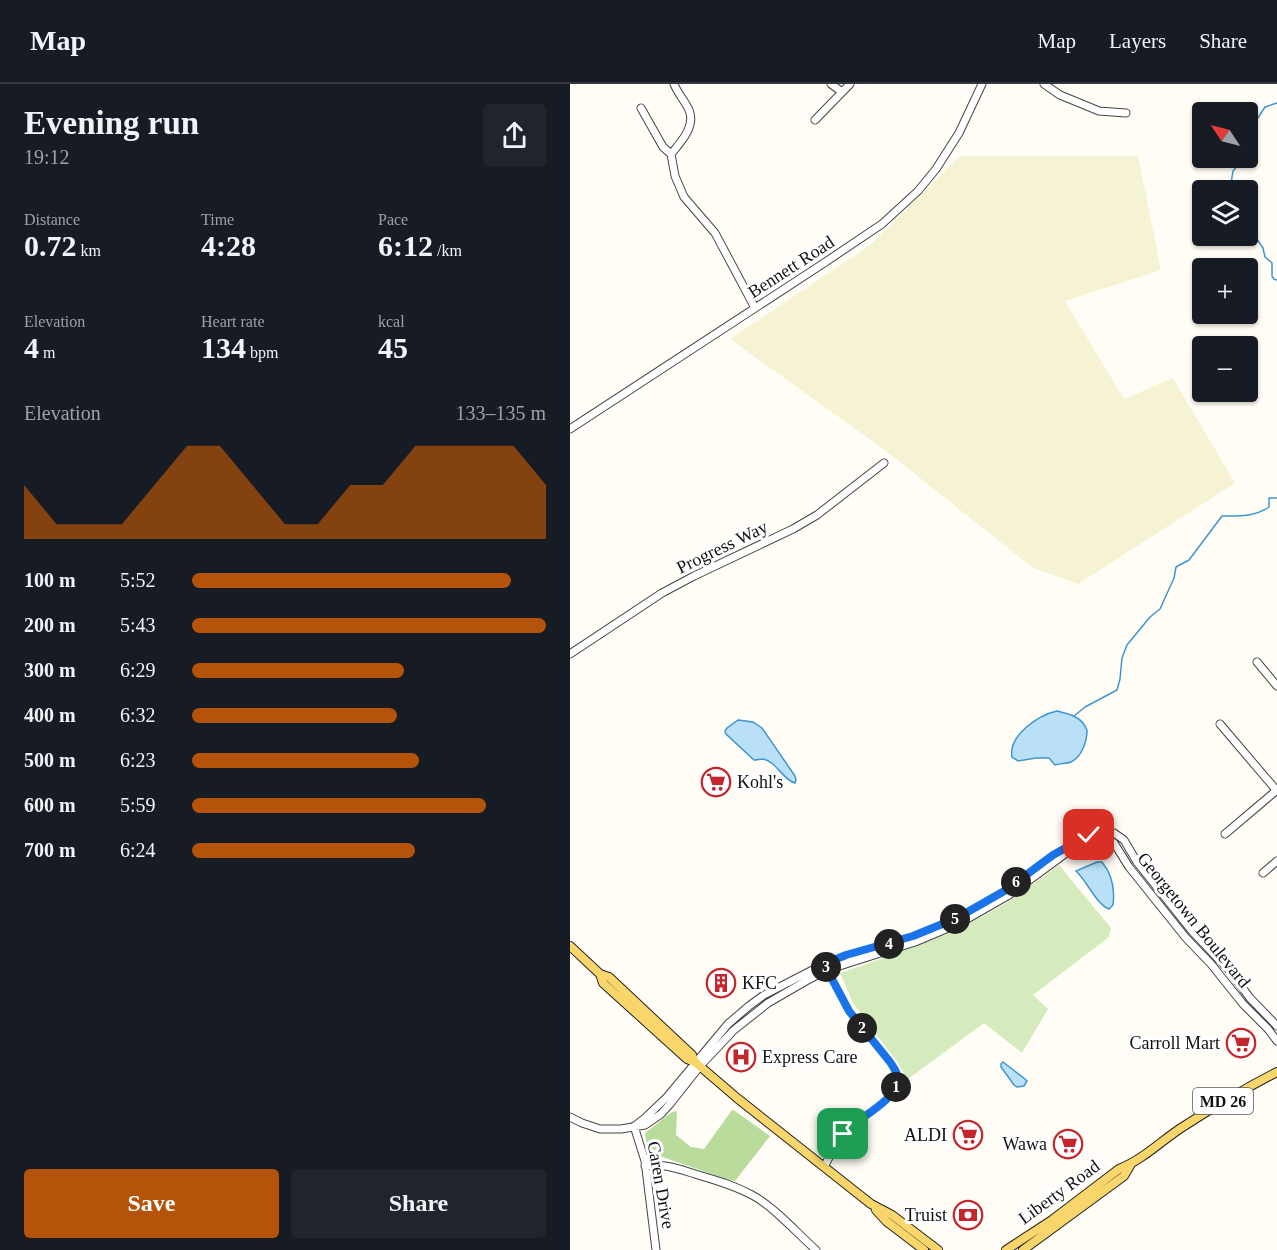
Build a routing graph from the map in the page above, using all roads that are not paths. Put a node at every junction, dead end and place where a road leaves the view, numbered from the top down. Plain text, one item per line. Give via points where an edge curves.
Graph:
1 (674, 84) edge
2 (831, 84) edge
3 (850, 84) edge
4 (982, 84) edge
5 (1044, 84) edge
6 (1059, 84) edge
7 (1054, 91) junction
8 (842, 92) junction
9 (640, 108) dead end
10 (1126, 113) dead end
11 (815, 120) dead end
12 (671, 154) junction
13 (755, 308) junction
14 (570, 429) edge
15 (884, 464) dead end
16 (570, 654) edge
17 (1257, 662) dead end
18 (1277, 687) edge
19 (1220, 724) dead end
20 (1277, 790) edge
21 (1225, 834) dead end
22 (1079, 843) junction
23 (1277, 861) edge
24 (1263, 873) dead end
25 (570, 946) edge
26 (826, 967) junction
27 (1277, 1026) edge
28 (1277, 1041) edge
29 (698, 1064) junction
30 (1277, 1072) edge
31 (666, 1098) junction
32 (570, 1117) edge
33 (652, 1121) junction
34 (634, 1126) junction
35 (1132, 1164) junction
36 (645, 1166) junction
37 (824, 1167) junction
38 (871, 1204) junction
39 (656, 1250) edge
40 (816, 1250) edge
41 (924, 1250) edge
42 (938, 1250) edge
43 (1006, 1250) edge
44 (1023, 1250) edge

1 - 12 street via 691,121
2 - 8 street
3 - 8 street
4 - 13 street, Bennett Road via 952,146 896,213
5 - 7 street
6 - 7 street
7 - 10 street via 1099,111
8 - 11 street
9 - 12 street
12 - 13 street via 684,197 716,233
13 - 14 street, Bennett Road
15 - 16 street, Progress Way via 817,515 667,591
17 - 18 street
19 - 20 street
20 - 21 street
22 - 26 street via 1053,855 994,898 957,918 913,936 846,955
22 - 27 street, Georgetown Boulevard via 1101,831 1124,840 1192,931
22 - 28 street, Georgetown Boulevard via 1098,839 1114,843 1186,938
23 - 24 street
25 - 29 main road via 600,974 603,983 687,1059
26 - 29 street via 774,989 749,1006 728,1024
26 - 37 street via 849,1011 898,1078 890,1096 848,1128
29 - 31 street
29 - 33 street via 670,1104
29 - 37 main road
30 - 35 main road, Liberty Road / MD 26 via 1184,1126
31 - 33 street
31 - 34 street
32 - 34 street via 600,1129
33 - 34 street
34 - 36 street, Caren Drive
35 - 43 main road, Liberty Road / MD 26 via 1119,1169
35 - 44 main road, Liberty Road / MD 26 via 1124,1176
36 - 39 street, Caren Drive
36 - 40 street via 682,1170 752,1195
37 - 38 main road
38 - 41 main road via 886,1221
38 - 42 main road

